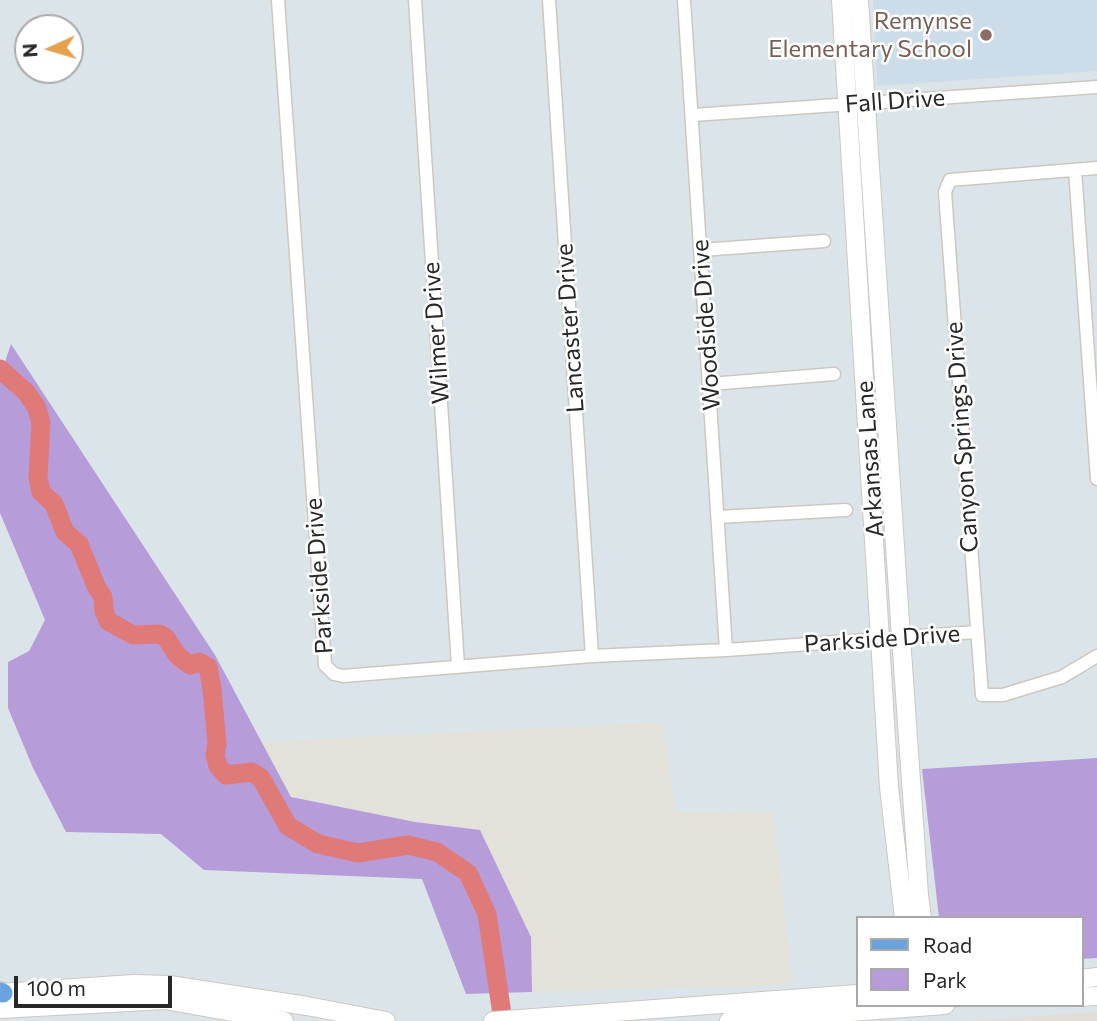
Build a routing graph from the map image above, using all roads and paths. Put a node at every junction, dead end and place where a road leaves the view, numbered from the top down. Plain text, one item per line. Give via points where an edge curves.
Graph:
1 (278, 0) edge
2 (415, 0) edge
3 (549, 0) edge
4 (684, 0) edge
5 (841, 0) edge
6 (859, 0) edge
7 (1097, 87) edge
8 (856, 104) junction
9 (693, 115) junction
10 (1097, 168) edge
11 (1075, 170) junction
12 (824, 241) dead end
13 (701, 250) junction
14 (834, 374) dead end
15 (710, 384) junction
16 (1097, 479) edge
17 (846, 510) dead end
18 (718, 517) junction
19 (976, 632) junction
20 (901, 637) junction
21 (881, 639) junction
22 (726, 650) junction
23 (592, 656) junction
24 (1097, 656) edge
25 (458, 666) junction
26 (904, 916) edge
27 (922, 916) edge
28 (856, 994) edge
29 (1, 997) edge
30 (929, 1009) edge
31 (284, 1021) edge
32 (386, 1021) edge
33 (493, 1021) edge
34 (729, 1021) edge
35 (941, 1021) edge

1 - 25 street, Parkside Drive via 325,665 344,676
2 - 25 street, Wilmer Drive
3 - 23 street, Lancaster Drive
4 - 9 street, Woodside Drive
5 - 8 main road, Arkansas Lane
6 - 8 main road, Arkansas Lane
7 - 8 street, Fall Drive
8 - 9 street, Fall Drive
8 - 20 main road, Arkansas Lane
8 - 21 main road, Arkansas Lane
9 - 13 street, Woodside Drive
10 - 11 street
11 - 16 street
11 - 19 street, Canyon Springs Drive via 950,180 945,192
12 - 13 street
13 - 15 street, Woodside Drive
14 - 15 street
15 - 18 street, Woodside Drive
17 - 18 street
18 - 22 street, Woodside Drive
19 - 20 street, Parkside Drive
19 - 24 street, Canyon Springs Drive via 982,695 1003,695 1062,677
20 - 21 street, Parkside Drive
20 - 27 main road, Arkansas Lane
21 - 22 street, Parkside Drive
21 - 26 main road, Arkansas Lane
22 - 23 street, Parkside Drive
23 - 25 street, Parkside Drive
28 - 33 main road
29 - 31 main road via 165,1000
29 - 32 main road via 133,984 169,985
30 - 34 main road
30 - 35 main road

